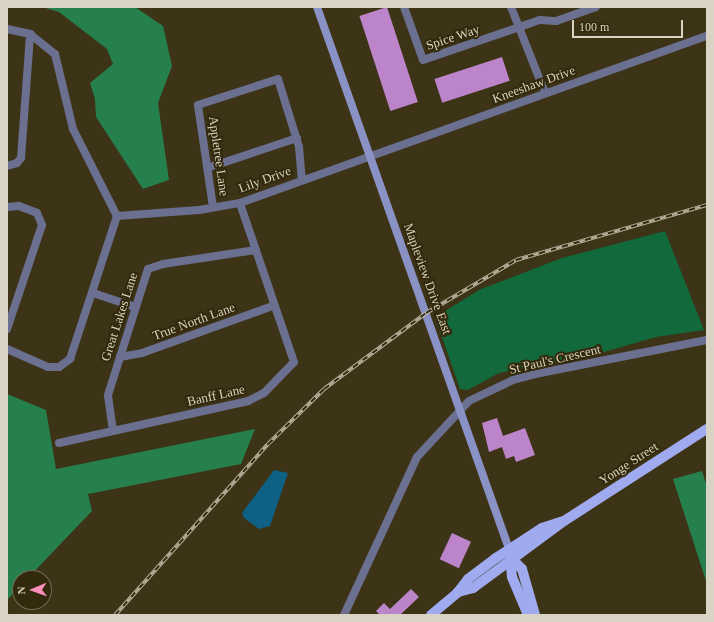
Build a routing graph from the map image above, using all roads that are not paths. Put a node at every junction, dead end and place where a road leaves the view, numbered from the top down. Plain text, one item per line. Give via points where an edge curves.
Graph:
1 (317, 7) edge
2 (404, 7) edge
3 (512, 7) edge
4 (596, 7) edge
5 (522, 28) junction
6 (7, 29) edge
7 (30, 34) junction
8 (707, 36) edge
9 (545, 93) junction
10 (297, 138) junction
11 (370, 156) junction
12 (7, 166) edge
13 (207, 168) junction
14 (302, 180) junction
15 (240, 203) junction
16 (7, 207) edge
17 (213, 207) junction
18 (117, 216) junction
19 (256, 250) junction
20 (93, 293) junction
21 (275, 306) junction
22 (135, 307) junction
23 (7, 329) edge
24 (707, 340) edge
25 (7, 349) edge
26 (120, 357) junction
27 (460, 411) junction
28 (707, 429) edge
29 (113, 431) junction
30 (59, 443) dead end
31 (564, 521) junction
32 (508, 549) junction
33 (512, 559) junction
34 (458, 592) junction
35 (344, 615) edge
36 (431, 615) edge
37 (528, 615) edge
38 (535, 615) edge

1 - 11 main road, Mapleview Drive East
2 - 5 street, Spice Way via 423,60
3 - 5 street
4 - 5 street via 556,21 540,20
5 - 9 street
6 - 7 street
7 - 12 street via 21,158 17,163
7 - 18 street via 55,54 73,129
8 - 9 street, Kneeshaw Drive
9 - 11 street, Kneeshaw Drive
10 - 13 street
10 - 13 street, Appletree Lane via 278,79 198,104
10 - 14 street, Appletree Lane
11 - 14 street, Lily Drive
11 - 27 main road, Mapleview Drive East
13 - 17 street, Appletree Lane
14 - 15 street, Lily Drive
15 - 17 street, Lily Drive
15 - 19 street, Banff Lane
16 - 23 street via 19,206 37,213 42,225
17 - 18 street, Lily Drive
18 - 20 street
19 - 21 street, Banff Lane
19 - 22 street, Great Lakes Lane via 152,267 146,273
20 - 22 street
20 - 25 street via 70,359 59,367 48,367
21 - 26 street, True North Lane via 142,353
21 - 29 street, Banff Lane via 294,362 264,393 248,401
22 - 26 street, Great Lakes Lane
24 - 27 street, St Paul's Crescent via 513,380 469,402
26 - 29 street, Great Lakes Lane via 107,401
27 - 32 main road, Mapleview Drive East
27 - 35 street, St Paul's Crescent via 417,457
28 - 31 main road, Yonge Street
29 - 30 street, Banff Lane
31 - 32 main road, Yonge Street via 542,528
31 - 33 main road, Yonge Street
32 - 33 main road, Mapleview Drive East
32 - 34 main road, Yonge Street via 468,579
33 - 34 main road, Yonge Street via 473,588
33 - 37 main road, Mapleview Drive East via 512,577
33 - 38 main road, Mapleview Drive East via 522,569
34 - 36 main road, Yonge Street

